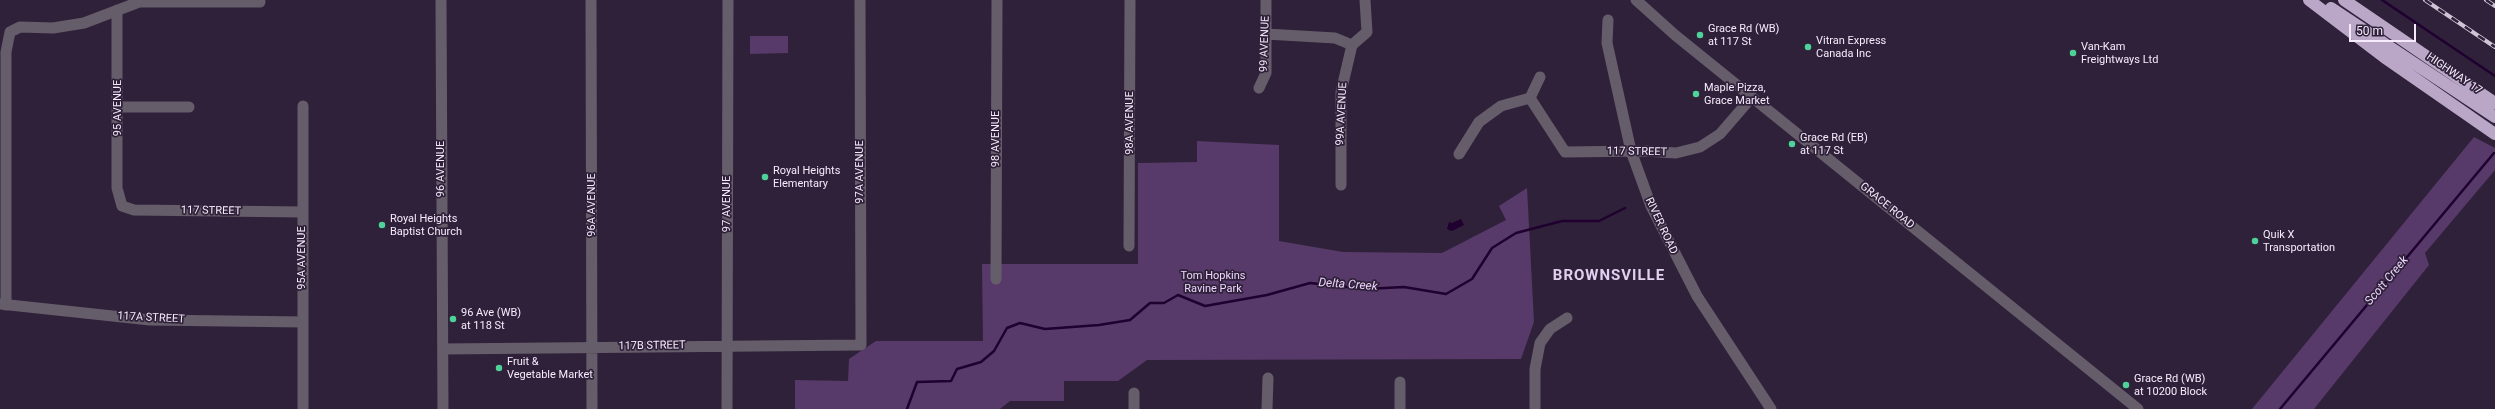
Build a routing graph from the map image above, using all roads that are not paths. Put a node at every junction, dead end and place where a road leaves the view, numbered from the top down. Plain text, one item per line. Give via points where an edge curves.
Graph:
1 (441, 0) edge
2 (591, 0) edge
3 (728, 0) edge
4 (860, 0) edge
5 (997, 0) edge
6 (1130, 0) edge
7 (1266, 0) edge
8 (1365, 0) edge
9 (1636, 0) edge
10 (2309, 0) edge
11 (2318, 0) edge
12 (2344, 0) edge
13 (260, 2) dead end
14 (117, 10) junction
15 (1608, 20) dead end
16 (1266, 34) junction
17 (1352, 45) junction
18 (1540, 77) dead end
19 (1259, 88) dead end
20 (1752, 97) junction
21 (1530, 98) junction
22 (2495, 103) edge
23 (303, 106) dead end
24 (118, 107) junction
25 (189, 107) dead end
26 (2495, 117) edge
27 (2495, 134) edge
28 (1631, 151) junction
29 (1459, 154) dead end
30 (1341, 185) dead end
31 (122, 206) joint
32 (302, 212) junction
33 (1129, 246) dead end
34 (996, 279) dead end
35 (3, 304) edge
36 (1567, 318) dead end
37 (303, 322) junction
38 (728, 345) junction
39 (861, 345) joint
40 (592, 347) junction
41 (442, 349) junction
42 (1268, 378) dead end
43 (1400, 382) dead end
44 (1134, 393) dead end
45 (303, 409) edge
46 (443, 409) edge
47 (592, 409) edge
48 (727, 409) edge
49 (1134, 409) edge
50 (1267, 409) edge
51 (1400, 409) edge
52 (1535, 409) edge
53 (1771, 409) edge
54 (2138, 409) edge

1 - 41 street, 96 AVENUE
2 - 40 street, 96A AVENUE
3 - 38 street, 97 AVENUE
4 - 39 street, 97A AVENUE
5 - 34 street, 98 AVENUE
6 - 33 street, 98A AVENUE
7 - 16 street, 99 AVENUE
8 - 17 street via 1367,32
9 - 20 street, GRACE ROAD
10 - 27 highway via 2384,57
11 - 26 highway, HIGHWAY 17
12 - 22 highway, HIGHWAY 17
13 - 14 street via 139,2
14 - 24 street, 95 AVENUE
14 - 35 street via 73,25 20,27 10,32 6,52
15 - 28 street, RIVER ROAD via 1607,43
16 - 17 street via 1335,38
16 - 19 street, 99 AVENUE via 1266,74
17 - 30 street, 99A AVENUE via 1341,92
18 - 21 street
20 - 28 street, 117 STREET via 1720,134 1700,148 1676,153
20 - 54 street, GRACE ROAD
21 - 28 street, 117 STREET via 1565,152
21 - 29 street via 1501,106 1479,122
23 - 32 street, 95A AVENUE
24 - 25 street
24 - 31 street, 95 AVENUE via 117,188
28 - 53 street, RIVER ROAD via 1651,206 1677,260 1697,296
31 - 32 street, 117 STREET via 134,210
32 - 37 street, 95A AVENUE
35 - 37 street, 117A STREET via 150,320
36 - 52 street via 1550,329 1540,343 1535,369
37 - 45 street, 95A AVENUE
38 - 39 street, 117B STREET
38 - 40 street, 117B STREET
38 - 48 street, 97 AVENUE
40 - 41 street, 117B STREET
40 - 47 street, 96A AVENUE
41 - 46 street, 96 AVENUE
42 - 50 street
43 - 51 street
44 - 49 street

